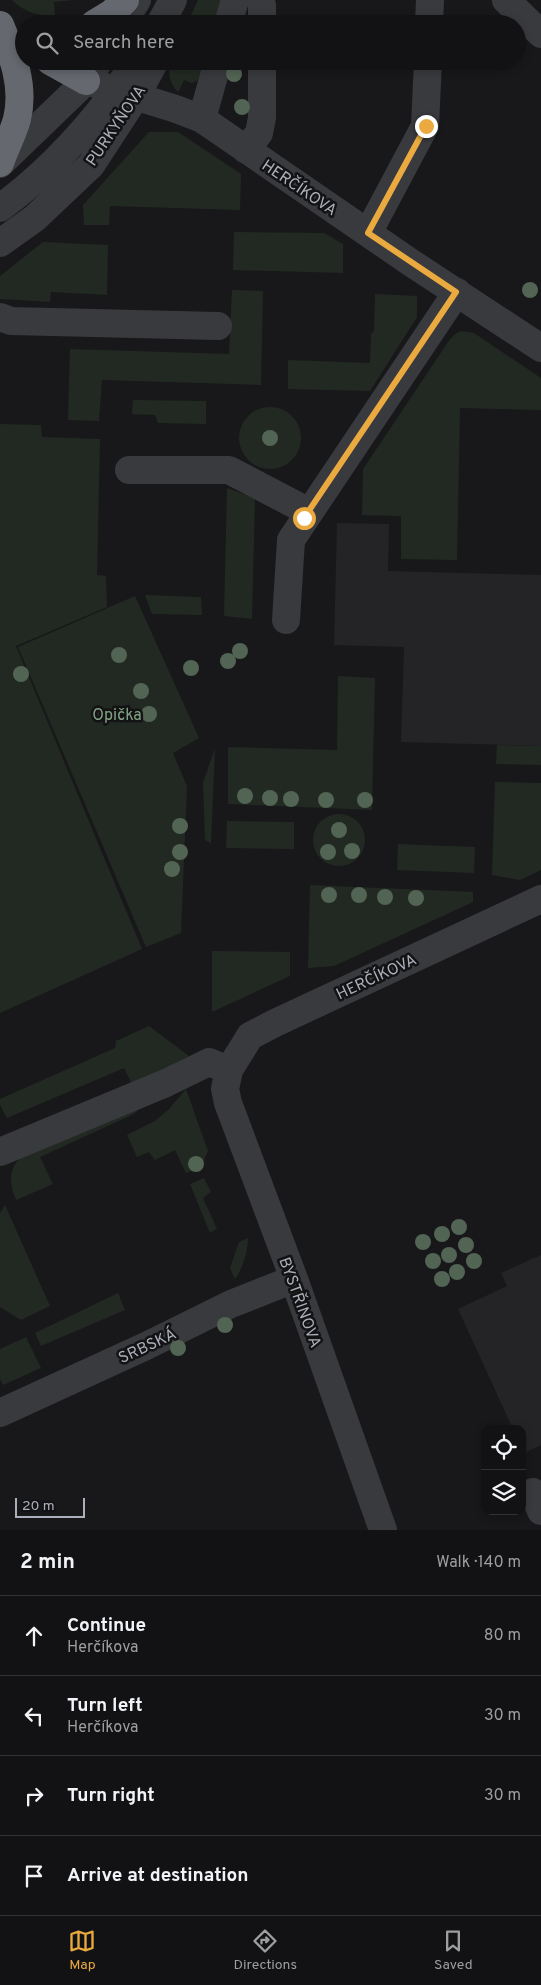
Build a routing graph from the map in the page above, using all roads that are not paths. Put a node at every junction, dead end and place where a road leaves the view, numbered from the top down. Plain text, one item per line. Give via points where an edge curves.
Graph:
1 (125, 0) edge
2 (137, 0) edge
3 (158, 0) edge
4 (173, 0) edge
5 (189, 0) edge
6 (235, 0) edge
7 (430, 0) edge
8 (506, 0) edge
9 (109, 15) edge
10 (128, 15) edge
11 (150, 15) edge
12 (165, 15) edge
13 (181, 15) edge
14 (231, 15) edge
15 (429, 15) edge
16 (521, 15) edge
17 (526, 19) edge
18 (0, 21) edge
19 (15, 24) edge
20 (0, 26) edge
21 (15, 34) edge
22 (541, 34) edge
23 (15, 62) edge
24 (16, 70) edge
25 (74, 70) edge
26 (116, 70) edge
27 (125, 70) edge
28 (136, 70) edge
29 (216, 70) edge
30 (262, 70) edge
31 (428, 70) edge
32 (108, 83) edge
33 (202, 120) junction
34 (246, 150) junction
35 (0, 163) edge
36 (0, 193) edge
37 (0, 208) edge
38 (368, 233) junction
39 (0, 243) edge
40 (456, 292) junction
41 (0, 317) edge
42 (218, 326) dead end
43 (541, 348) edge
44 (130, 470) dead end
45 (309, 512) junction
46 (286, 620) dead end
47 (541, 899) edge
48 (228, 1071) junction
49 (0, 1152) edge
50 (294, 1279) junction
51 (0, 1413) edge
52 (383, 1530) edge

1 - 9 highway
2 - 10 street
3 - 11 street
4 - 12 street
5 - 13 street
6 - 14 street
7 - 15 street
8 - 16 street
17 - 22 street
18 - 19 highway
18 - 21 highway
20 - 23 highway
24 - 35 highway via 20,94 17,119
25 - 32 highway
26 - 32 street
27 - 32 street
28 - 32 street, PURKYŇOVA
29 - 33 street
30 - 34 street via 259,133
31 - 38 street via 426,126
32 - 33 street, HERČÍKOVA
32 - 35 street, PURKYŇOVA
32 - 36 street via 50,148
32 - 37 street via 79,137
32 - 39 street, PURKYŇOVA via 91,165 35,218
33 - 34 street, HERČÍKOVA
34 - 38 street, HERČÍKOVA
38 - 40 street, HERČÍKOVA
40 - 43 street, HERČÍKOVA
40 - 45 street
41 - 42 street via 11,321
44 - 45 street via 229,470
45 - 46 street via 291,540
47 - 48 street, HERČÍKOVA via 250,1036
48 - 49 street via 209,1062
48 - 50 street, BYSTŘINOVA via 225,1089 228,1103
50 - 51 street, SRBSKÁ via 231,1304
50 - 52 street, BYSTŘINOVA

